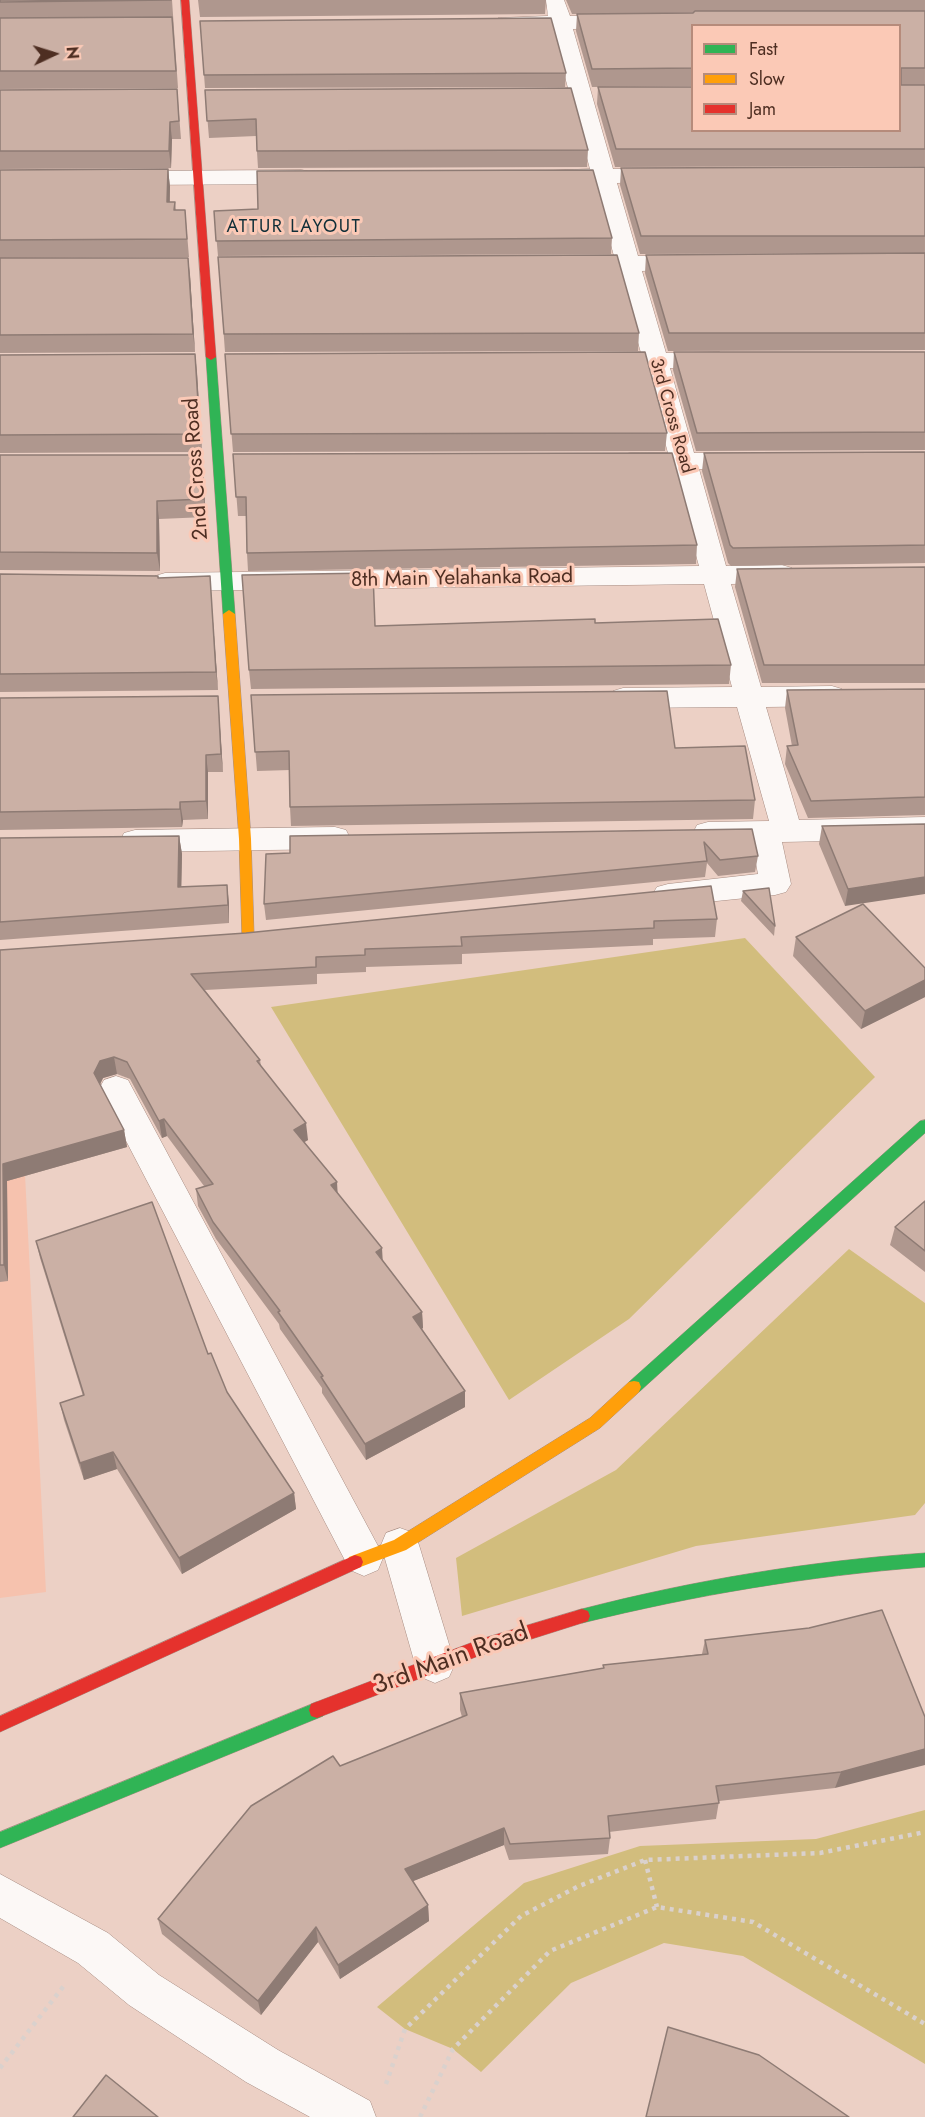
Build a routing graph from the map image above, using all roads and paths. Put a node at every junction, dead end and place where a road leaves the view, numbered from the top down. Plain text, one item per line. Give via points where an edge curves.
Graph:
1 (185, 0) edge
2 (558, 11) edge
3 (643, 22) edge
4 (491, 23) edge
5 (163, 26) edge
6 (186, 26) junction
7 (210, 26) edge
8 (168, 97) edge
9 (191, 97) junction
10 (215, 97) edge
11 (532, 176) edge
12 (604, 176) junction
13 (687, 176) edge
14 (329, 177) edge
15 (104, 178) edge
16 (197, 178) junction
17 (712, 263) edge
18 (558, 264) edge
19 (629, 264) junction
20 (180, 266) edge
21 (216, 266) junction
22 (737, 360) edge
23 (585, 361) edge
24 (655, 361) junction
25 (600, 461) edge
26 (684, 461) junction
27 (776, 461) edge
28 (808, 574) edge
29 (715, 575) junction
30 (143, 582) edge
31 (227, 583) junction
32 (855, 695) edge
33 (749, 696) junction
34 (594, 698) edge
35 (925, 828) edge
36 (776, 832) junction
37 (682, 833) edge
38 (363, 838) edge
39 (245, 840) junction
40 (105, 841) edge
41 (635, 898) edge
42 (248, 936) edge
43 (116, 1089) dead end
44 (925, 1125) edge
45 (400, 1545) junction
46 (921, 1556) edge
47 (364, 1558) junction
48 (435, 1664) junction
49 (0, 1724) edge
50 (925, 1832) edge
51 (0, 1840) edge
52 (645, 1860) junction
53 (0, 1895) edge
54 (657, 1906) junction
55 (93, 1948) junction
56 (925, 2024) edge
57 (0, 2068) edge
58 (368, 2106) edge
59 (420, 2117) edge

1 - 6 street, 2nd Cross Road
2 - 3 street
2 - 4 street
2 - 12 street, 3rd Cross Road
5 - 6 street
6 - 7 street
6 - 9 street, 2nd Cross Road
8 - 9 street
9 - 10 street
9 - 16 street, 2nd Cross Road
11 - 12 street
12 - 13 street
12 - 19 street, 3rd Cross Road
14 - 16 street
15 - 16 street
16 - 21 street, 2nd Cross Road
17 - 19 street
18 - 19 street
19 - 24 street, 3rd Cross Road
20 - 21 street
21 - 31 street, 2nd Cross Road via 211,362
22 - 24 street
23 - 24 street
24 - 26 street, 3rd Cross Road
25 - 26 street
26 - 27 street
26 - 29 street, 3rd Cross Road
28 - 29 street, 8th Main Yelahanka Road
29 - 31 street, 8th Main Yelahanka Road
29 - 33 street, 3rd Cross Road
30 - 31 street, 8th Main Yelahanka Road
31 - 39 street, 2nd Cross Road
32 - 33 street
33 - 34 street
33 - 36 street, 3rd Cross Road
35 - 36 street
36 - 37 street
36 - 41 street, 3rd Cross Road via 775,884
38 - 39 street
39 - 40 street
39 - 42 street, 2nd Cross Road
43 - 47 street
44 - 45 street via 595,1423
45 - 47 street
45 - 48 street
46 - 48 street, 3rd Main Road via 722,1584 636,1602 530,1631
47 - 49 street
48 - 51 street, 3rd Main Road
50 - 52 path via 820,1853
52 - 54 path
52 - 58 path via 579,1886 521,1916 405,2029
53 - 55 street
54 - 56 path via 753,1922
54 - 59 path via 550,1951 453,2049
55 - 57 path
55 - 58 street via 144,1990 262,2066

